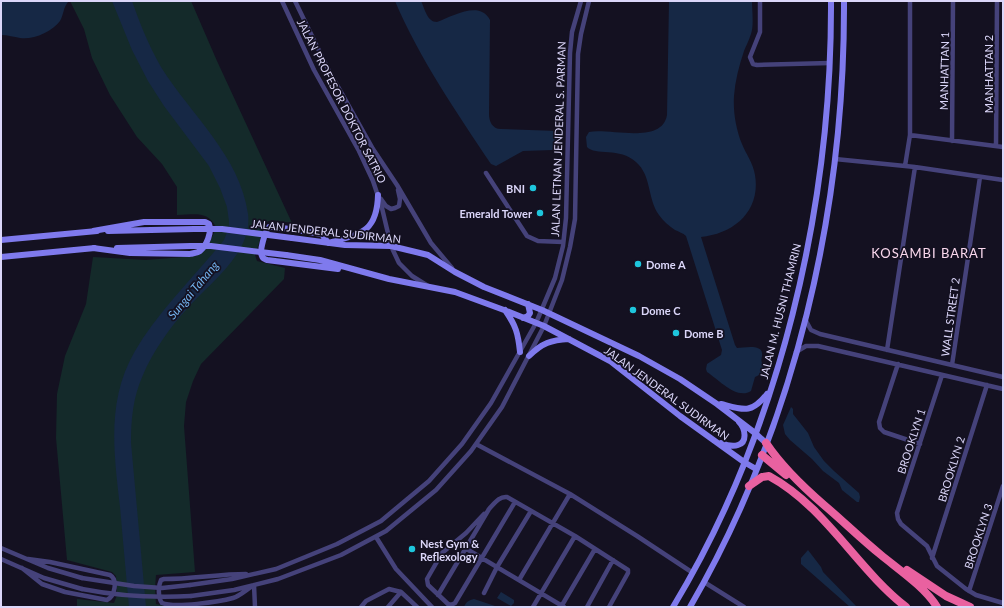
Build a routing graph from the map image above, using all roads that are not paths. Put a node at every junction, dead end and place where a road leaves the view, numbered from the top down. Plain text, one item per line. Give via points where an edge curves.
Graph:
1 (282, 1) edge
2 (295, 1) edge
3 (581, 1) edge
4 (589, 1) edge
5 (760, 1) edge
6 (831, 1) edge
7 (844, 1) edge
8 (910, 1) edge
9 (953, 1) edge
10 (997, 1) edge
11 (830, 63) junction
12 (910, 135) junction
13 (952, 140) junction
14 (996, 146) junction
15 (1003, 147) edge
16 (835, 159) junction
17 (905, 166) junction
18 (915, 167) junction
19 (486, 174) dead end
20 (980, 177) junction
21 (1003, 180) edge
22 (397, 185) junction
23 (378, 195) junction
24 (93, 231) junction
25 (1, 240) edge
26 (563, 242) junction
27 (328, 243) junction
28 (391, 246) junction
29 (93, 248) junction
30 (1, 257) edge
31 (455, 272) junction
32 (372, 274) junction
33 (431, 287) junction
34 (528, 304) junction
35 (504, 310) junction
36 (542, 310) junction
37 (549, 314) junction
38 (524, 318) junction
39 (805, 318) junction
40 (536, 323) junction
41 (544, 326) junction
42 (571, 339) junction
43 (887, 350) junction
44 (520, 352) junction
45 (796, 352) junction
46 (529, 356) junction
47 (898, 364) junction
48 (952, 365) junction
49 (942, 375) junction
50 (1003, 377) edge
51 (987, 385) junction
52 (771, 389) junction
53 (1003, 389) edge
54 (717, 404) junction
55 (731, 414) junction
56 (755, 433) junction
57 (715, 441) junction
58 (766, 443) junction
59 (476, 444) junction
60 (920, 444) junction
61 (762, 455) junction
62 (744, 462) junction
63 (756, 469) junction
64 (749, 486) junction
65 (1003, 486) edge
66 (807, 491) junction
67 (570, 494) junction
68 (516, 502) junction
69 (489, 509) junction
70 (531, 511) junction
71 (553, 523) junction
72 (857, 535) junction
73 (575, 536) junction
74 (376, 537) junction
75 (455, 542) junction
76 (1, 548) edge
77 (466, 548) junction
78 (595, 549) junction
79 (482, 558) junction
80 (932, 558) junction
81 (1, 559) edge
82 (28, 560) junction
83 (613, 560) junction
84 (497, 567) junction
85 (22, 568) junction
86 (693, 573) junction
87 (253, 574) junction
88 (519, 580) junction
89 (704, 582) junction
90 (254, 585) junction
91 (969, 591) junction
92 (402, 592) junction
93 (484, 593) dead end
94 (541, 594) junction
95 (438, 595) junction
96 (1003, 603) edge
97 (255, 607) edge
98 (360, 607) edge
99 (388, 607) edge
100 (416, 607) edge
101 (432, 607) edge
102 (533, 607) edge
103 (562, 607) edge
104 (586, 607) edge
105 (609, 607) edge
106 (674, 607) edge
107 (690, 607) edge
108 (744, 607) edge
109 (906, 607) edge
110 (936, 607) edge
111 (970, 607) edge

1 - 23 street, JALAN PROFESOR DOKTOR SATRIO via 314,70 359,151
2 - 22 street, JALAN PROFESOR DOKTOR SATRIO via 373,149
3 - 26 street, JALAN LETNAN JENDERAL S. PARMAN via 572,32 570,53 566,218
4 - 37 street, JALAN LETNAN JENDERAL S. PARMAN via 578,54 575,218 562,280
5 - 11 street via 760,32 750,57 753,64
6 - 11 street, JALAN M. HUSNI THAMRIN
7 - 16 street via 841,91
8 - 12 street
9 - 13 street, MANHATTAN 1
10 - 14 street, MANHATTAN 2
11 - 52 street, JALAN M. HUSNI THAMRIN via 825,133 813,217 795,302
12 - 13 street
12 - 17 street
13 - 14 street
14 - 15 street
16 - 17 street
16 - 39 street
17 - 18 street
18 - 20 street
18 - 43 street
19 - 26 street via 527,236 538,241
20 - 21 street
20 - 48 street, WALL STREET 2
22 - 23 street via 400,199 396,208 390,209
22 - 31 street, JALAN PROFESOR DOKTOR SATRIO via 431,243
23 - 27 street via 378,208 371,225 365,231
23 - 28 street, JALAN PROFESOR DOKTOR SATRIO
24 - 25 street, JALAN JENDERAL SUDIRMAN
24 - 27 street, JALAN JENDERAL SUDIRMAN, bridge via 222,229
24 - 29 street via 144,222 205,222 211,229 203,248 190,254 130,253
26 - 36 street, JALAN LETNAN JENDERAL S. PARMAN via 555,278
27 - 28 street, JALAN JENDERAL SUDIRMAN
27 - 32 street via 322,234 269,227 266,230 261,254 262,258 267,260
28 - 31 street, JALAN JENDERAL SUDIRMAN via 428,255
28 - 33 street, JALAN PROFESOR DOKTOR SATRIO via 399,263 412,276
29 - 30 street, JALAN JENDERAL SUDIRMAN
29 - 32 street, JALAN JENDERAL SUDIRMAN, bridge via 211,246 320,260
31 - 34 street, JALAN JENDERAL SUDIRMAN via 484,287
32 - 33 street, JALAN JENDERAL SUDIRMAN
33 - 35 street, JALAN JENDERAL SUDIRMAN via 455,292
34 - 36 street, JALAN JENDERAL SUDIRMAN
34 - 38 street via 530,313
35 - 38 street, JALAN JENDERAL SUDIRMAN
35 - 44 street via 515,324
36 - 37 street, JALAN JENDERAL SUDIRMAN
36 - 40 street, JALAN LETNAN JENDERAL S. PARMAN
37 - 41 street, JALAN LETNAN JENDERAL S. PARMAN
37 - 54 street, JALAN JENDERAL SUDIRMAN via 650,362
38 - 40 street, JALAN JENDERAL SUDIRMAN
39 - 43 street via 808,326 816,332
39 - 45 street
40 - 41 street, JALAN JENDERAL SUDIRMAN
40 - 44 street, JALAN LETNAN JENDERAL S. PARMAN
41 - 42 street, JALAN JENDERAL SUDIRMAN
41 - 46 street, JALAN LETNAN JENDERAL S. PARMAN
42 - 46 street via 547,342 536,348
42 - 57 street, JALAN JENDERAL SUDIRMAN via 610,361
43 - 48 street
44 - 87 street, JALAN LETNAN JENDERAL S. PARMAN via 462,444 429,481 381,521 337,544 276,569
45 - 47 street via 806,346 818,346
45 - 58 street
46 - 59 street, JALAN LETNAN JENDERAL S. PARMAN via 502,407
47 - 49 street
47 - 60 street via 879,422 880,428 884,432
48 - 50 street
49 - 51 street
49 - 60 street, BROOKLYN 1
51 - 53 street
51 - 80 street, BROOKLYN 2
52 - 54 street via 750,409
52 - 56 street, JALAN M. HUSNI THAMRIN
54 - 55 street, JALAN JENDERAL SUDIRMAN
55 - 56 street, JALAN JENDERAL SUDIRMAN
55 - 57 street via 741,425 743,441 733,446
56 - 58 street, JALAN JENDERAL SUDIRMAN
56 - 62 street, JALAN M. HUSNI THAMRIN
57 - 62 street, JALAN JENDERAL SUDIRMAN
58 - 61 street
58 - 66 highway via 776,458
59 - 67 street
59 - 74 street, JALAN LETNAN JENDERAL S. PARMAN via 436,490
60 - 80 street, BROOKLYN 1 via 897,513 901,524 927,546
61 - 63 street
61 - 66 highway
62 - 63 street, JALAN JENDERAL SUDIRMAN
62 - 86 street, JALAN M. HUSNI THAMRIN
63 - 64 street
64 - 89 street
64 - 109 highway via 764,476 769,476 791,490 813,509 887,590
65 - 91 street, BROOKLYN 3
66 - 72 highway
67 - 71 street
67 - 86 street
68 - 69 street via 504,496
68 - 70 street
68 - 79 street
69 - 75 street
69 - 77 street
70 - 71 street
70 - 84 street
71 - 73 street
71 - 88 street
72 - 110 highway via 916,585
72 - 111 highway via 946,596
73 - 78 street
73 - 94 street
74 - 90 street, JALAN LETNAN JENDERAL S. PARMAN via 341,555 278,579
74 - 101 street via 396,568
75 - 77 street
75 - 95 street via 442,553 426,579
76 - 82 street
77 - 79 street
77 - 95 street
78 - 83 street
78 - 103 street
79 - 84 street
79 - 95 street via 455,603 448,604
80 - 91 street via 937,566
81 - 85 street
82 - 85 street via 50,562 113,576 113,594 107,600 65,592 42,584
82 - 87 street, bridge via 82,578 162,588 232,580
83 - 104 street
83 - 105 street via 628,570 628,573
84 - 88 street
84 - 93 street
85 - 90 street, JALAN LETNAN JENDERAL S. PARMAN, bridge via 44,578 82,589 133,596 191,596
86 - 106 street, JALAN M. HUSNI THAMRIN
87 - 90 street via 164,579 160,583 160,600 171,605 218,601 234,598
88 - 94 street
89 - 107 street
89 - 108 street
90 - 97 street
91 - 96 street
92 - 98 street via 389,588
92 - 99 street
92 - 100 street
94 - 102 street
94 - 103 street

